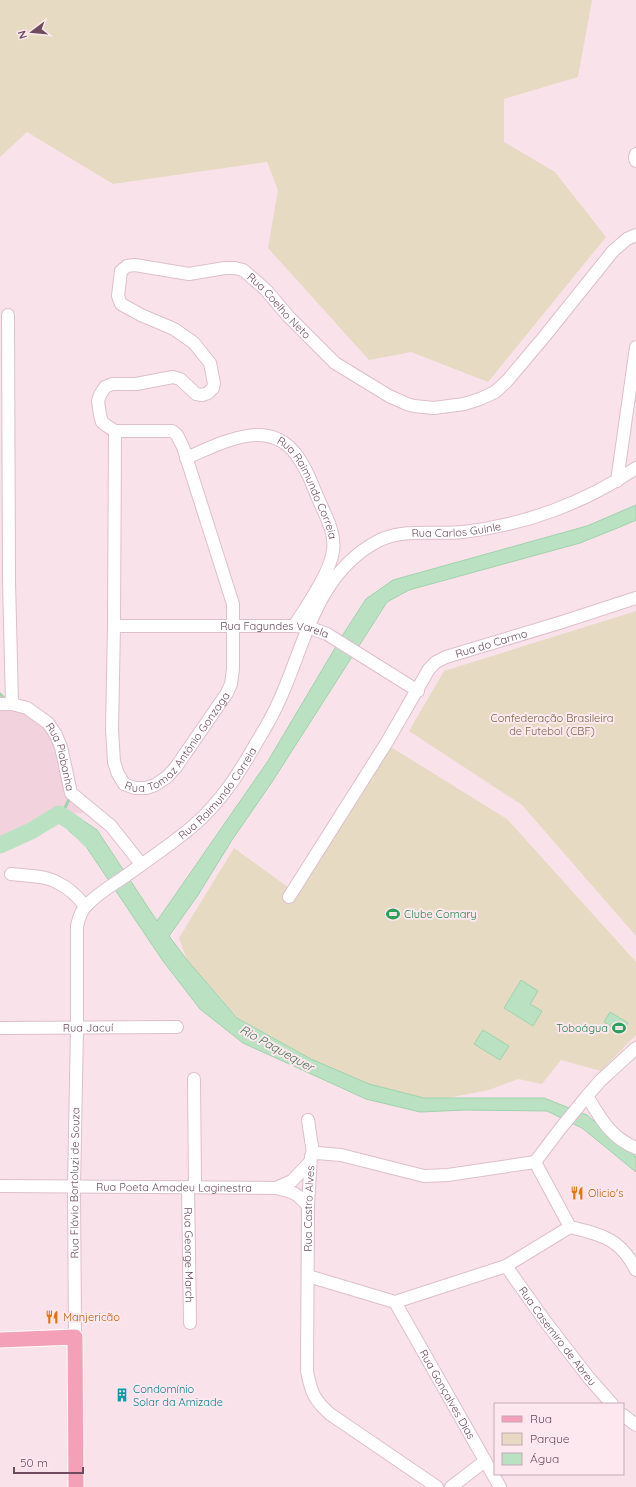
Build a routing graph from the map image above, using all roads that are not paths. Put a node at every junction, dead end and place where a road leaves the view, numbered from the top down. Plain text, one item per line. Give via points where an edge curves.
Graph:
1 (636, 154) edge
2 (636, 161) edge
3 (636, 235) edge
4 (8, 315) dead end
5 (636, 347) edge
6 (115, 431) junction
7 (186, 458) junction
8 (636, 468) edge
9 (616, 481) junction
10 (5, 539) edge
11 (4, 581) edge
12 (636, 598) edge
13 (114, 626) junction
14 (232, 626) junction
15 (294, 626) junction
16 (308, 627) junction
17 (418, 691) junction
18 (6, 704) edge
19 (141, 864) junction
20 (11, 874) dead end
21 (105, 890) joint
22 (289, 897) dead end
23 (85, 906) junction
24 (176, 1027) dead end
25 (0, 1028) edge
26 (78, 1028) junction
27 (636, 1048) edge
28 (194, 1079) dead end
29 (587, 1096) junction
30 (308, 1120) dead end
31 (636, 1148) edge
32 (311, 1158) junction
33 (535, 1162) junction
34 (0, 1186) edge
35 (74, 1186) junction
36 (191, 1187) junction
37 (276, 1188) junction
38 (308, 1206) junction
39 (570, 1227) junction
40 (506, 1266) junction
41 (636, 1270) edge
42 (308, 1276) junction
43 (396, 1302) junction
44 (190, 1323) dead end
45 (75, 1337) junction
46 (0, 1340) edge
47 (611, 1403) edge
48 (624, 1415) edge
49 (636, 1425) edge
50 (485, 1461) junction
51 (76, 1487) edge
52 (437, 1487) edge
53 (451, 1487) edge
54 (500, 1487) edge

1 - 2 street
3 - 6 street, Rua Coelho Neto via 613,251 544,337 495,392 464,404 434,408 414,406 389,396 335,363 266,290 243,270 225,268 189,274 135,265 127,266 121,271 118,296 121,304 174,329 194,343 210,363 214,383 208,393 202,395 196,394 180,379 173,377 105,387 98,401 100,415 102,422
4 - 10 street
5 - 9 street
6 - 7 street, Rua Tomaz Antônio Gonzaga via 172,431 180,439
6 - 13 street, Rua Tomaz Antônio Gonzaga
7 - 14 street, Rua Tomaz Antônio Gonzaga via 233,604
7 - 15 street, Rua Raimundo Correia via 238,438 259,434 284,442 300,461 332,529 334,543 331,560 321,582
8 - 9 street, Rua Carlos Guinle
9 - 16 street, Rua Carlos Guinle via 570,504 498,526 463,532 396,535 378,541 356,556 330,585
10 - 11 street
11 - 18 street
12 - 17 street, Rua do Carmo via 446,657 430,669
13 - 14 street, Rua Fagundes Varela
13 - 14 street, Rua Tomaz Antônio Gonzaga via 114,762 124,784 135,788 155,785 167,777 222,701 231,684
14 - 15 street, Rua Fagundes Varela
15 - 16 street, Rua Fagundes Varela
16 - 17 street, Rua Fagundes Varela via 327,634
16 - 19 street, Rua Raimundo Correia via 280,701 234,780 202,818
17 - 22 street, Rua do Carmo
18 - 19 street, Rua Piabanha via 27,708 48,723 61,747 72,793 111,826
19 - 21 street, Rua Raimundo Correia
20 - 23 street via 58,883
21 - 23 street, Rua Flávio Bortoluzi de Souza
23 - 26 street, Rua Flávio Bortoluzi de Souza via 77,926
24 - 26 street, Rua Jacuí
25 - 26 street, Rua Jacuí
26 - 35 street, Rua Flávio Bortoluzi de Souza
27 - 29 street
28 - 36 street, Rua George March
29 - 31 street via 606,1127
29 - 33 street
30 - 32 street
32 - 33 street, Rua Castro Alves via 341,1155 424,1176 448,1175
32 - 37 street, Rua Poeta Amadeu Laginestra via 292,1181
32 - 38 street, Rua Castro Alves
33 - 39 street
34 - 35 street, Rua Poeta Amadeu Laginestra
35 - 36 street, Rua Poeta Amadeu Laginestra
35 - 45 street, Rua Flávio Bortoluzi de Souza
36 - 37 street, Rua Poeta Amadeu Laginestra
36 - 44 street, Rua George March
37 - 38 street, Rua Poeta Amadeu Laginestra via 292,1191
38 - 42 street, Rua Castro Alves
39 - 40 street
39 - 41 street via 607,1237 627,1255
40 - 43 street
40 - 47 street, Rua Casemiro de Abreu via 545,1321
42 - 43 street
42 - 52 street, Rua Castro Alves via 307,1372 314,1396 330,1414
43 - 50 street, Rua Gonçalves Dias
45 - 46 main road
45 - 51 main road, Rua Flávio Bortoluzi de Souza
48 - 49 street
50 - 53 street
50 - 54 street, Rua Gonçalves Dias

